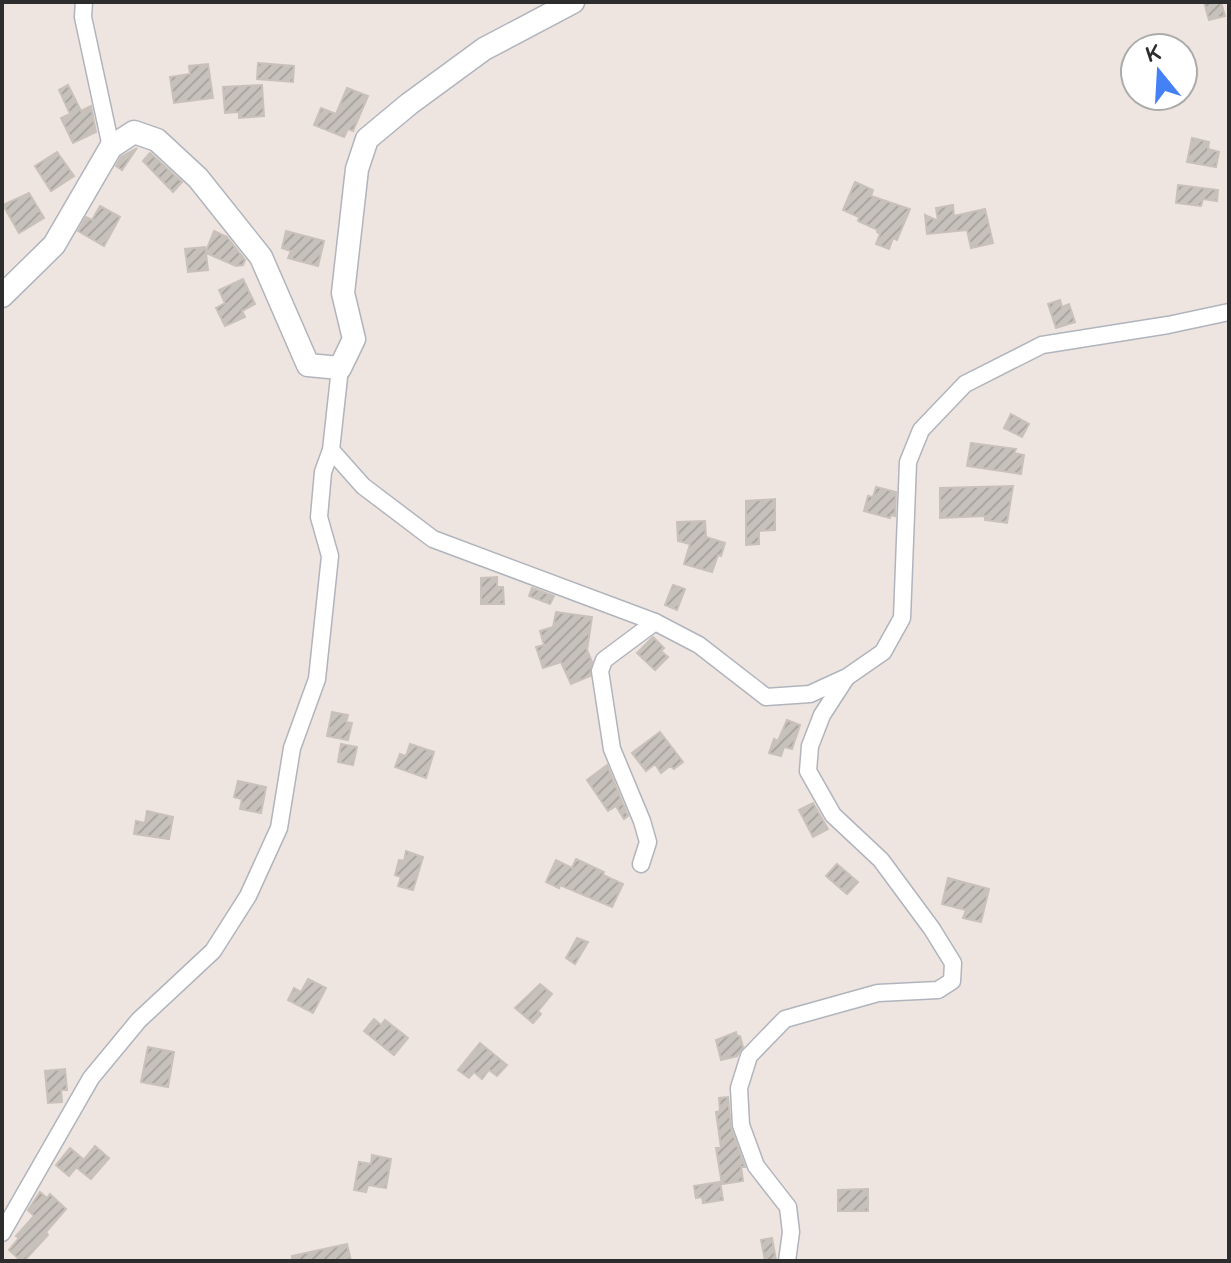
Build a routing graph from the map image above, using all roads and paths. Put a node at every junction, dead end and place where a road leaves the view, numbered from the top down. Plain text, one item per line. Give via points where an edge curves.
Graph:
1 (84, 2) edge
2 (573, 2) edge
3 (111, 147) junction
4 (2, 296) edge
5 (1229, 312) edge
6 (340, 368) junction
7 (331, 450) junction
8 (655, 622) junction
9 (847, 677) junction
10 (641, 864) dead end
11 (2, 1233) edge
12 (787, 1261) edge

1 - 3 street
2 - 6 street via 484,49 367,139 357,169 343,293 354,339
3 - 4 street via 54,245
3 - 6 street via 134,132 157,140 198,178 261,257 308,365
5 - 9 street via 1042,345 965,384 921,430 908,462 902,618 883,652
6 - 7 street
7 - 8 street via 363,486 433,539
7 - 11 street via 319,517 330,556 317,679 292,748 279,828 248,896 213,951 139,1020 91,1078
8 - 9 street via 699,645 766,697 810,694
8 - 10 street via 604,660 600,671 612,749 648,842
9 - 12 street via 822,715 810,746 808,771 833,815 881,860 932,929 953,963 952,981 938,990 878,993 785,1019 749,1056 739,1088 741,1125 756,1166 788,1207

